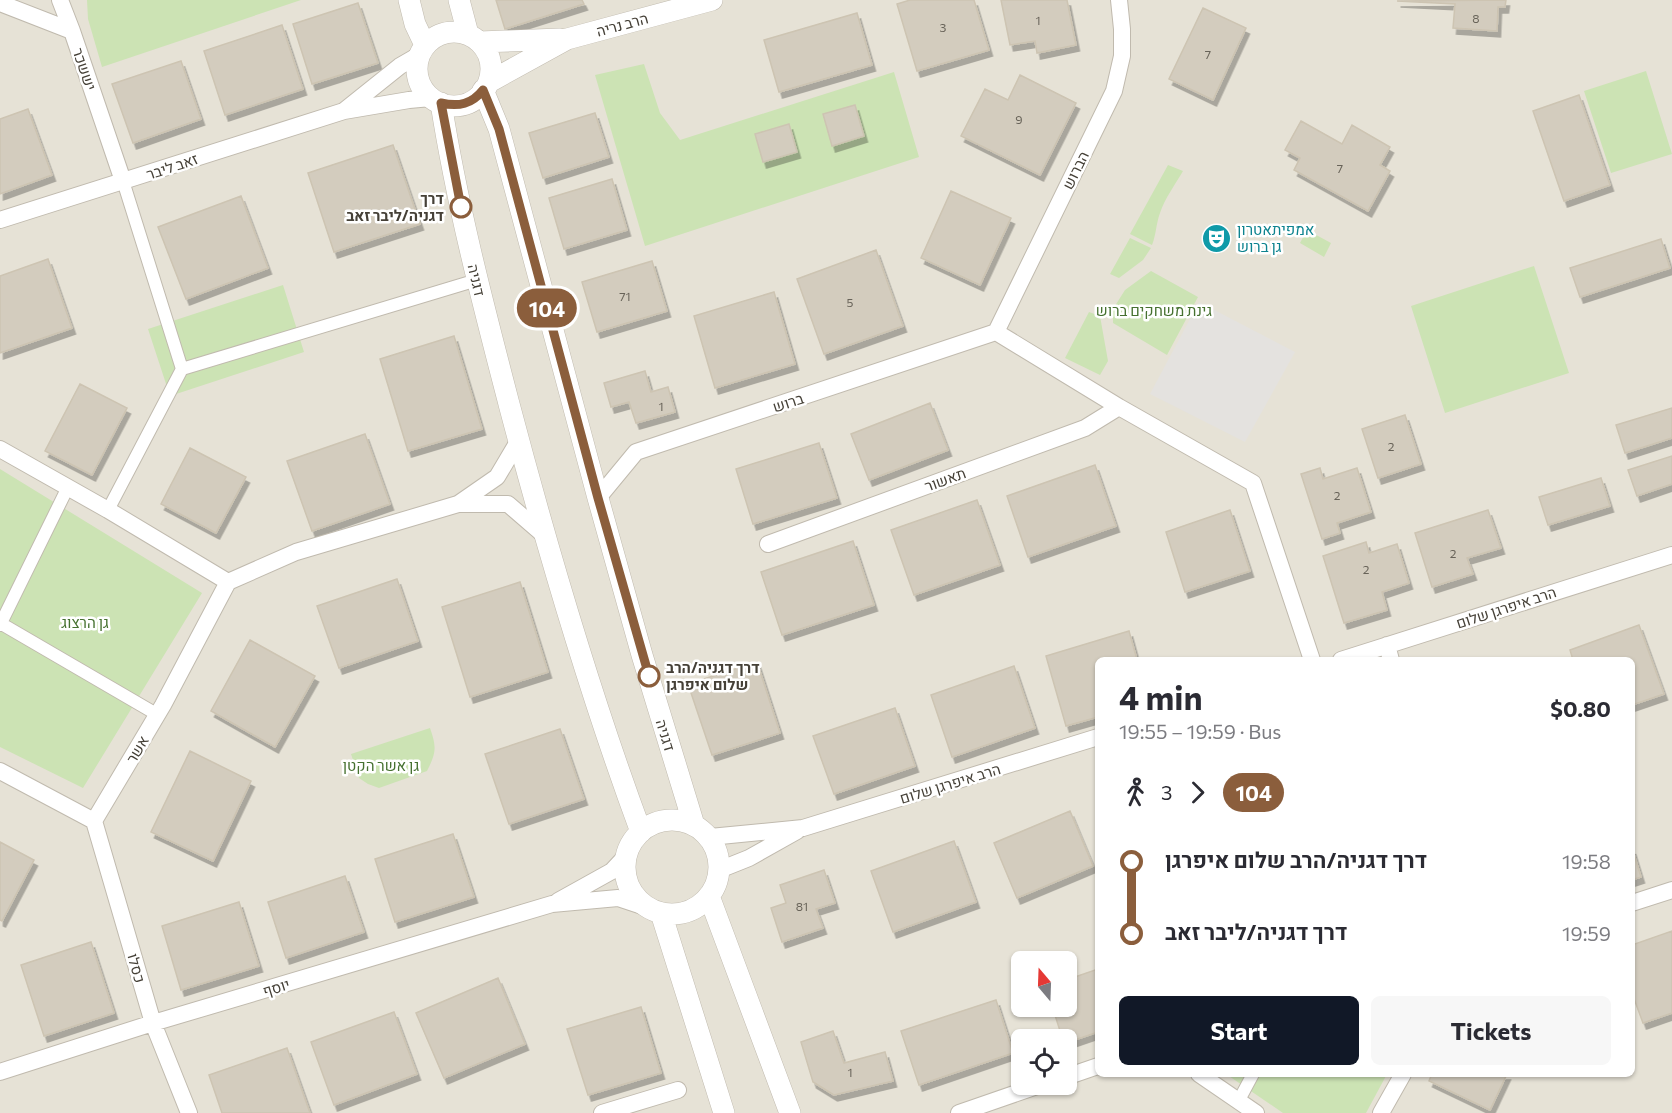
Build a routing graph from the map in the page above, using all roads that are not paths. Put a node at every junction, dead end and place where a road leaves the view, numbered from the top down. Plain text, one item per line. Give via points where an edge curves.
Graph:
1 (60, 0) edge
2 (409, 0) edge
3 (459, 0) edge
4 (712, 0) edge
5 (1119, 0) edge
6 (0, 3) edge
7 (72, 31) junction
8 (474, 38) junction
9 (567, 39) junction
10 (422, 50) junction
11 (486, 86) junction
12 (436, 101) junction
13 (344, 111) junction
14 (123, 181) junction
15 (0, 220) edge
16 (477, 280) junction
17 (996, 332) junction
18 (182, 369) junction
19 (1119, 407) junction
20 (519, 440) junction
21 (0, 448) edge
22 (68, 487) junction
23 (598, 498) junction
24 (458, 504) junction
25 (108, 510) junction
26 (545, 536) junction
27 (768, 544) dead end
28 (1672, 555) edge
29 (228, 582) junction
30 (0, 624) edge
31 (1389, 653) edge
32 (1311, 657) edge
33 (1362, 657) edge
34 (158, 715) junction
35 (1095, 738) edge
36 (0, 771) edge
37 (94, 821) junction
38 (803, 828) junction
39 (702, 831) junction
40 (641, 832) junction
41 (626, 856) junction
42 (720, 870) junction
43 (1672, 890) edge
44 (709, 896) junction
45 (1635, 902) edge
46 (552, 904) junction
47 (654, 910) junction
48 (153, 1023) junction
49 (1095, 1067) edge
50 (0, 1072) edge
51 (1077, 1073) edge
52 (1203, 1077) edge
53 (1251, 1077) edge
54 (1401, 1077) edge
55 (678, 1090) dead end
56 (1011, 1095) edge
57 (1238, 1102) junction
58 (189, 1113) edge
59 (602, 1113) edge
60 (724, 1113) edge
61 (790, 1113) edge
62 (959, 1113) edge
63 (1256, 1113) edge
64 (1381, 1113) edge

1 - 7 street
2 - 10 street
3 - 8 street
4 - 9 street, הרב נריה
5 - 17 street, הברוש via 1122,56 1114,91
6 - 7 street, יששכר
7 - 14 street, יששכר
8 - 9 street, הרב נריה
8 - 10 street via 447,33
8 - 11 street via 490,62
9 - 11 street, הרב נריה
10 - 12 street via 417,68 419,81
10 - 13 street, זאב ליבר
11 - 12 street via 465,104 453,106
11 - 23 street, דגניה
12 - 13 street, זאב ליבר via 409,100
12 - 16 street, דגניה
13 - 14 street, זאב ליבר
14 - 15 street, זאב ליבר
14 - 18 street
16 - 18 street
16 - 20 street, דגניה
17 - 19 street
17 - 23 street, ברוש via 636,452
18 - 25 street
19 - 27 street, תאשור via 1085,428
19 - 32 street via 1253,483
20 - 24 street via 497,477
20 - 26 street, דגניה
21 - 22 street
22 - 25 street
22 - 30 street
23 - 39 street, דגניה via 642,655
24 - 26 street via 508,504
24 - 29 street via 296,552
25 - 29 street
26 - 40 street, דגניה
28 - 31 street, הרב איפרגן שלום
29 - 34 street, אשר
30 - 34 street
31 - 33 street, הרב איפרגן שלום
34 - 37 street, אשר
35 - 38 street, הרב איפרגן שלום
36 - 37 street
37 - 48 street, כסלו
38 - 39 street, הרב איפרגן שלום
38 - 42 street, הרב איפרגן שלום
39 - 40 street via 679,820 665,820
39 - 42 street via 718,853
40 - 41 street
41 - 46 street, יוסף via 612,872
41 - 47 street via 627,882 635,897
42 - 44 street
43 - 45 street
44 - 47 street via 697,907 681,913
44 - 61 street
46 - 47 street, יוסף via 618,898
46 - 48 street, יוסף
47 - 60 street
48 - 50 street, יוסף
48 - 58 street, כסלו
49 - 51 street
52 - 57 street
53 - 57 street
54 - 64 street
55 - 59 street
56 - 62 street
57 - 63 street

